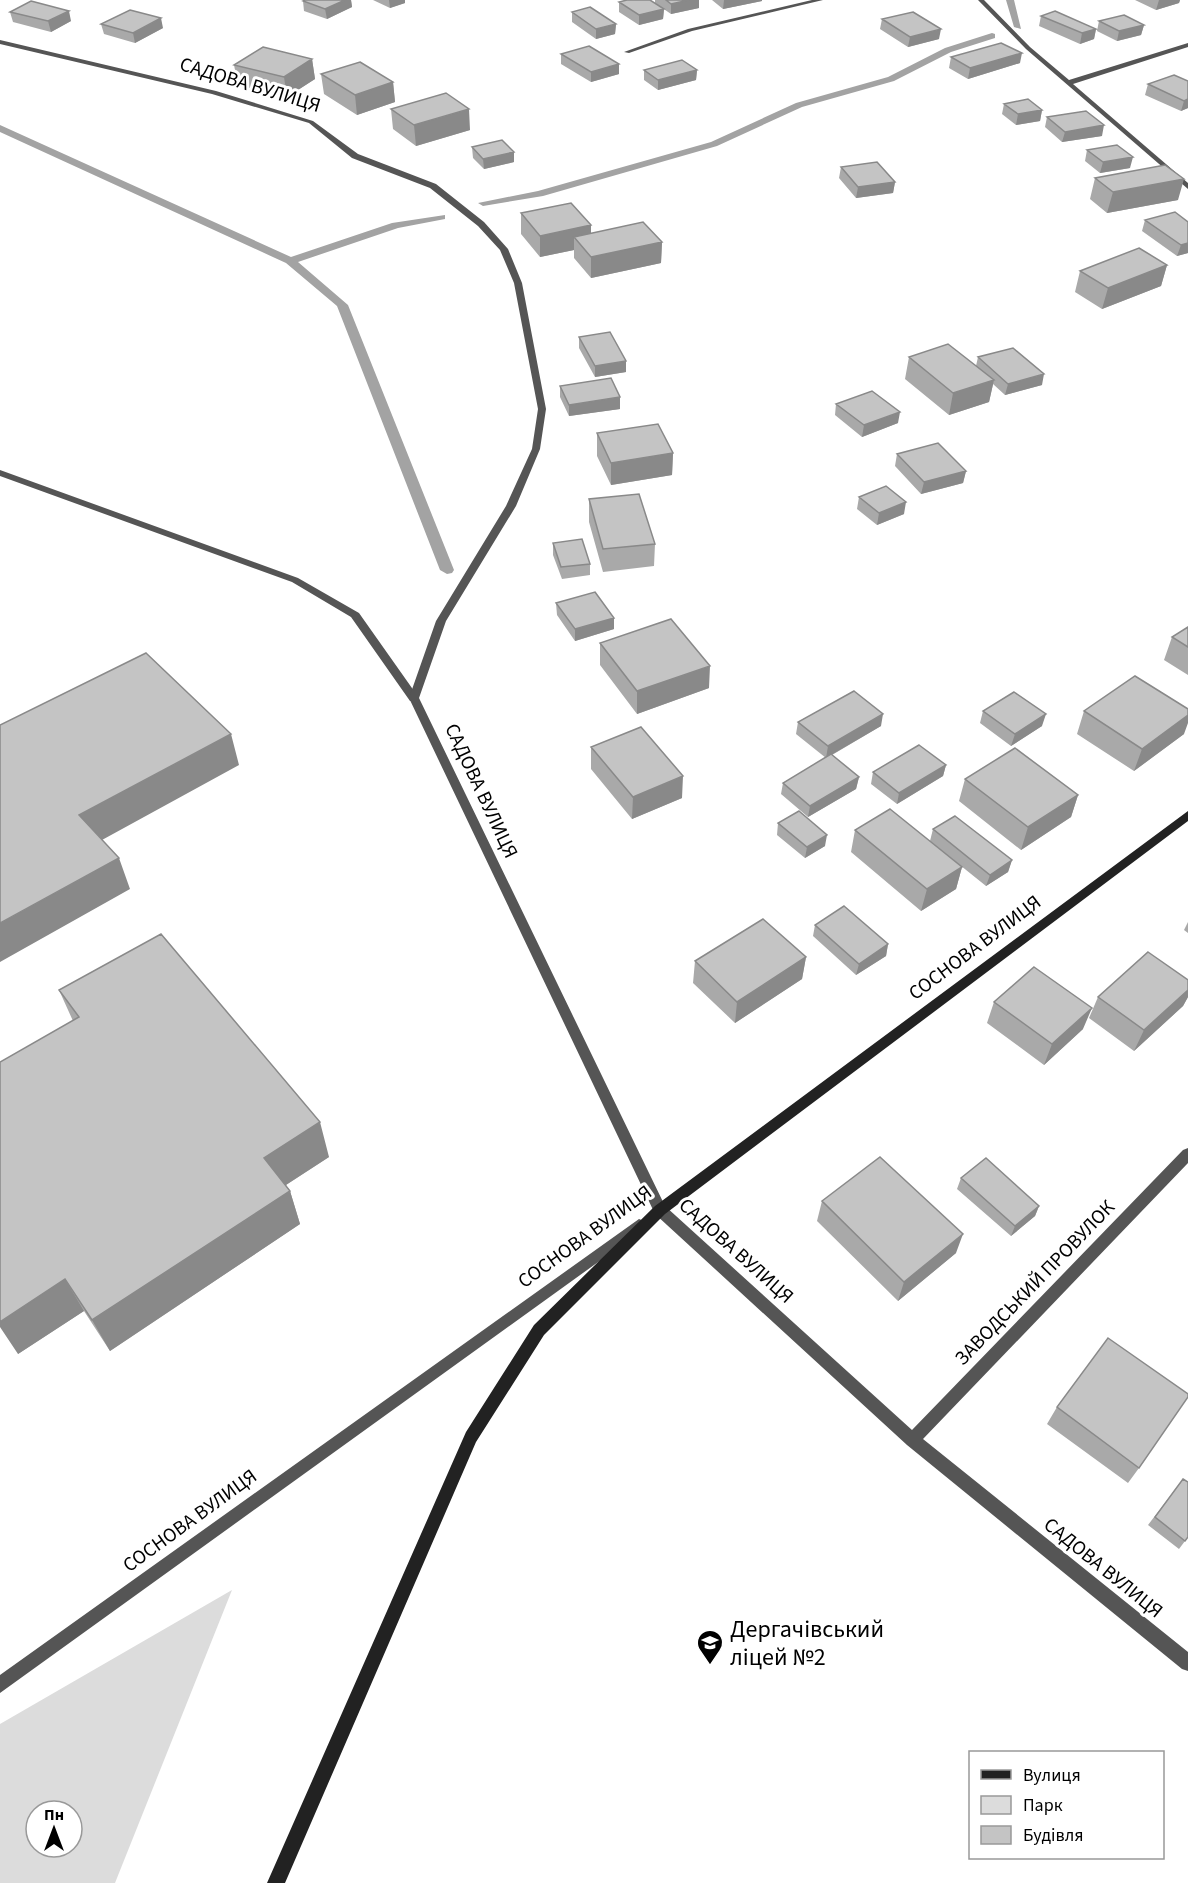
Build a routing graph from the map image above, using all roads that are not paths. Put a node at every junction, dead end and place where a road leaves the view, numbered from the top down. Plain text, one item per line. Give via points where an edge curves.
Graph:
1 (820, 0) edge
2 (981, 0) edge
3 (0, 42) edge
4 (1188, 45) edge
5 (627, 52) dead end
6 (1068, 83) junction
7 (1188, 187) edge
8 (0, 473) edge
9 (414, 698) junction
10 (1188, 815) edge
11 (1188, 1154) edge
12 (660, 1210) junction
13 (912, 1440) junction
14 (1188, 1663) edge
15 (0, 1685) edge
16 (276, 1883) edge

1 - 5 street via 690,30
2 - 6 street
3 - 9 street, САДОВА ВУЛИЦЯ via 214,92 311,122 356,156 433,186 481,224 504,249 518,284 542,409 536,449 512,506 441,621
4 - 6 street
6 - 7 street
8 - 9 street via 295,580 355,615
9 - 12 street, САДОВА ВУЛИЦЯ
10 - 12 street, СОСНОВА ВУЛИЦЯ
11 - 13 street, ЗАВОДСЬКИЙ ПРОВУЛОК
12 - 13 street, САДОВА ВУЛИЦЯ
12 - 15 street, СОСНОВА ВУЛИЦЯ
12 - 16 street via 539,1330 471,1437
13 - 14 street, САДОВА ВУЛИЦЯ

